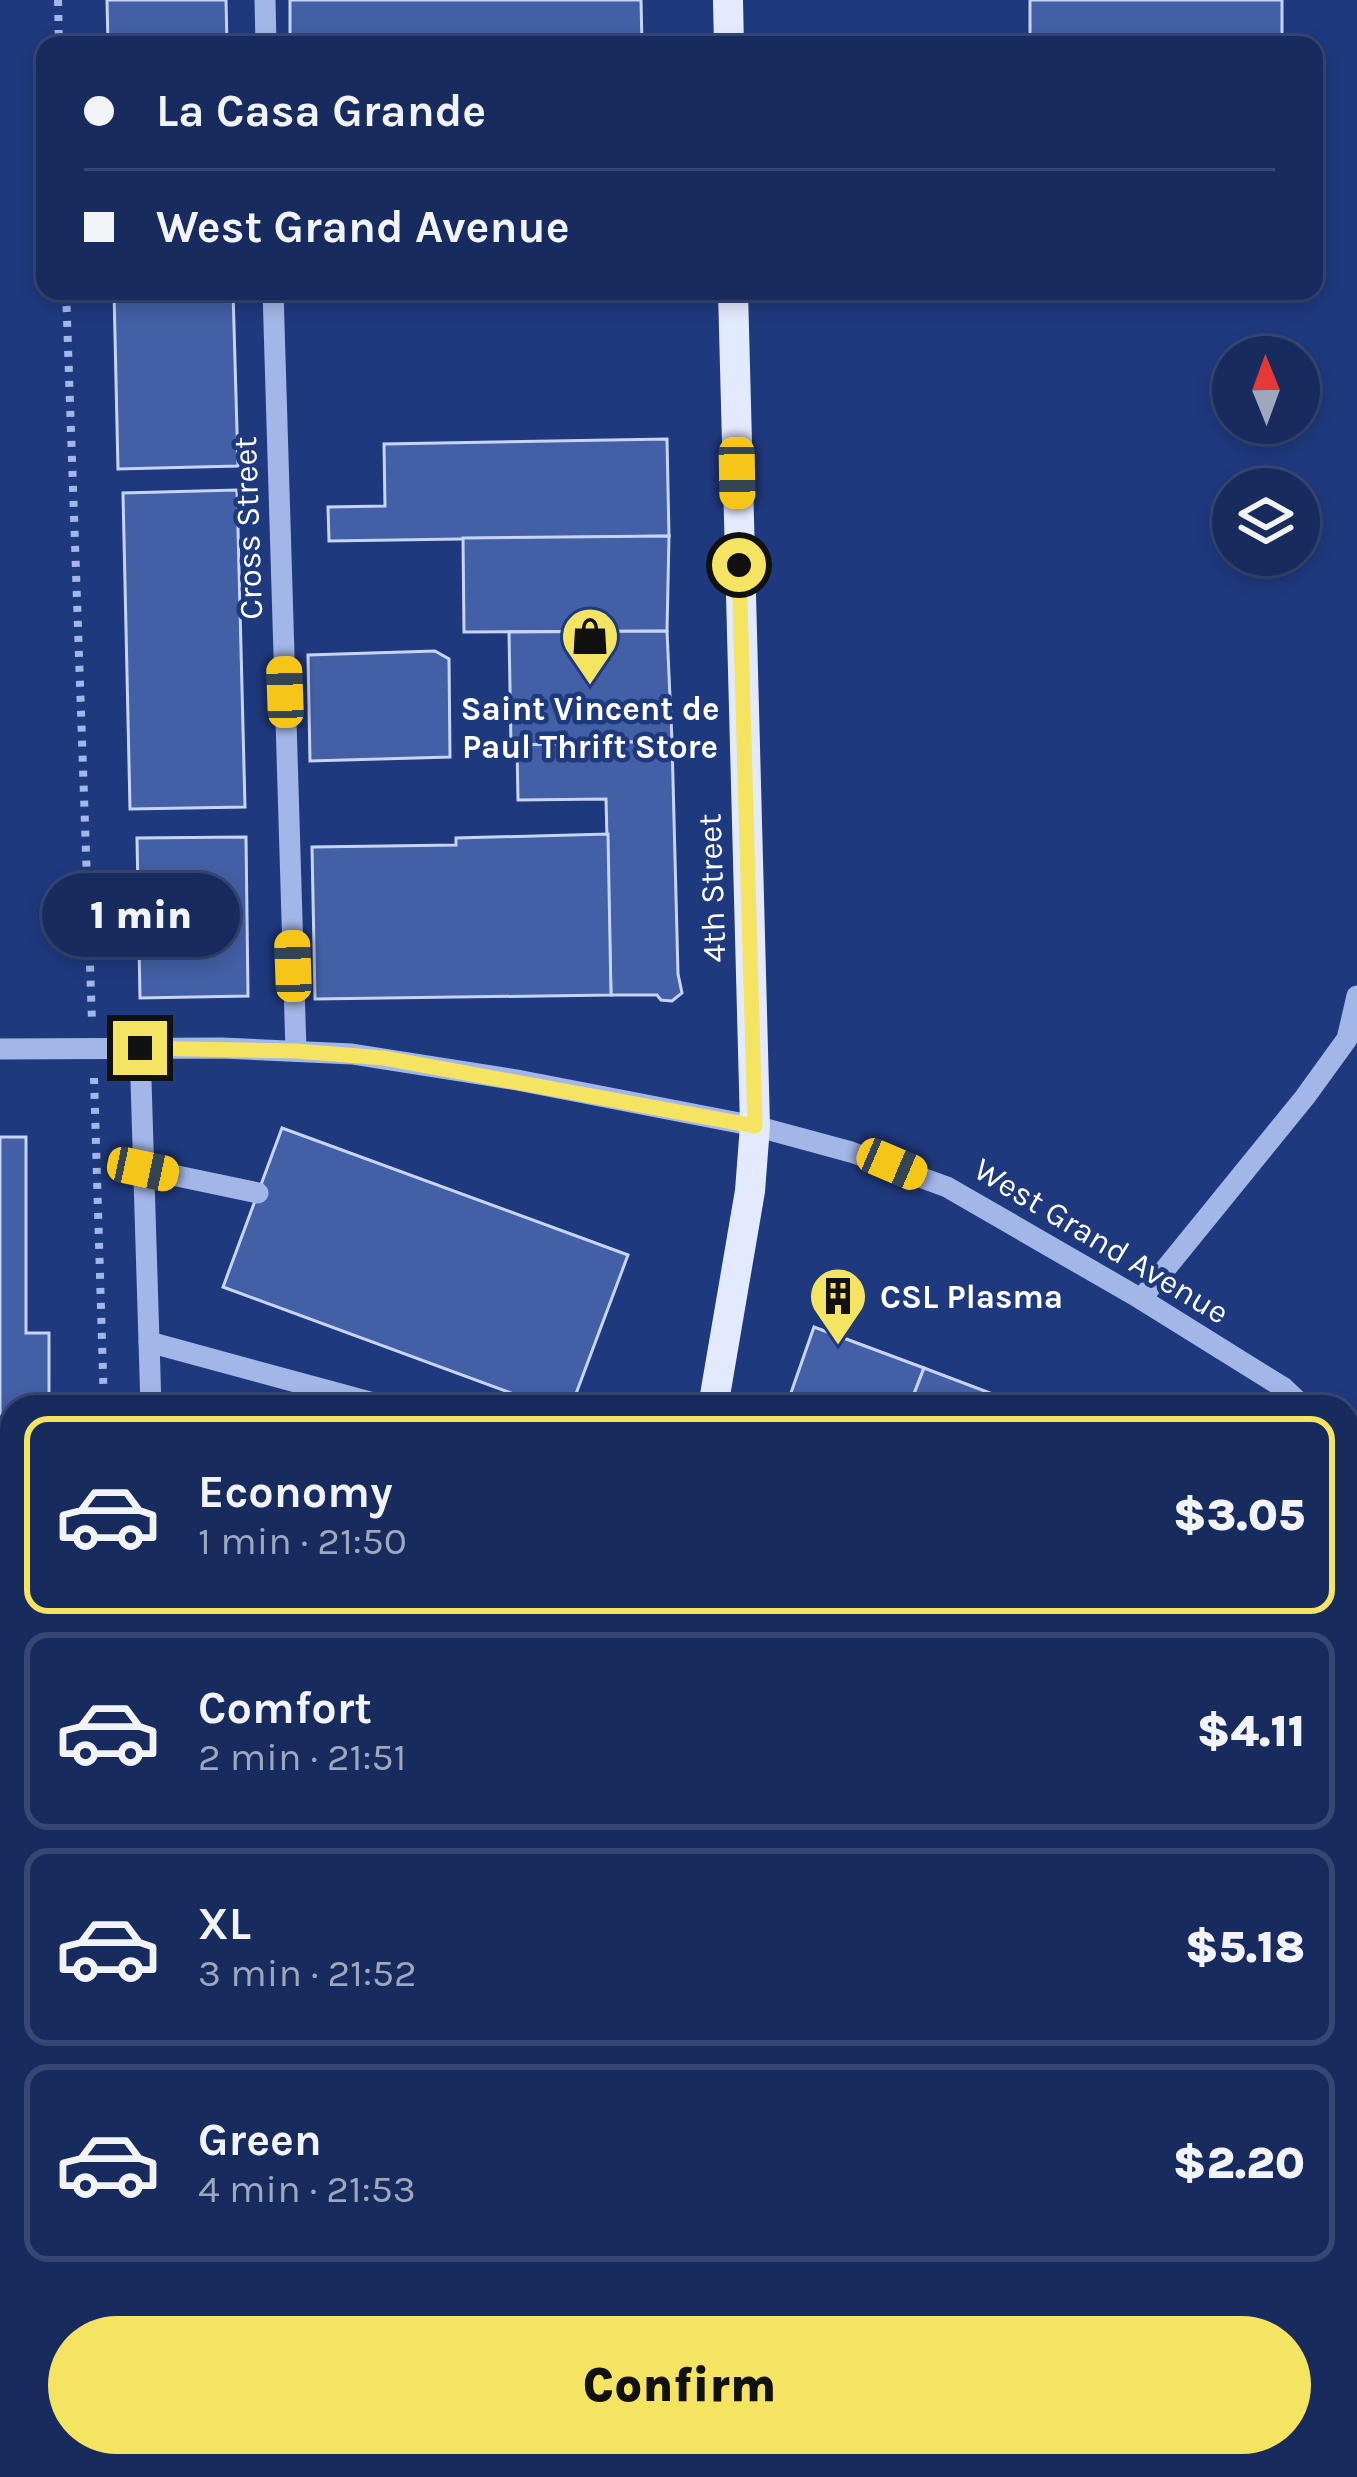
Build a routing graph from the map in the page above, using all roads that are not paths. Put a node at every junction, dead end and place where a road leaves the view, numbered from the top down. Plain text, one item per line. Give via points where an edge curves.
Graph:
1 (265, 0) edge
2 (728, 0) edge
3 (266, 36) edge
4 (728, 36) edge
5 (273, 300) edge
6 (733, 300) edge
7 (1357, 996) edge
8 (140, 1048) junction
9 (0, 1049) edge
10 (296, 1051) junction
11 (755, 1126) junction
12 (143, 1169) junction
13 (258, 1193) dead end
14 (1141, 1299) junction
15 (149, 1342) junction
16 (151, 1395) edge
17 (344, 1395) edge
18 (715, 1395) edge
19 (1291, 1395) edge

1 - 3 street
2 - 4 main road
5 - 10 street, Cross Street
6 - 11 main road, 4th Street
7 - 14 street via 1347,1039 1306,1097
8 - 9 street, West Grand Avenue
8 - 10 street, West Grand Avenue
8 - 12 street
10 - 11 street, West Grand Avenue via 415,1062
11 - 14 street, West Grand Avenue via 947,1187
11 - 18 main road, 4th Street
12 - 13 street
12 - 15 street
14 - 19 street, West Grand Avenue
15 - 16 street
15 - 17 street

